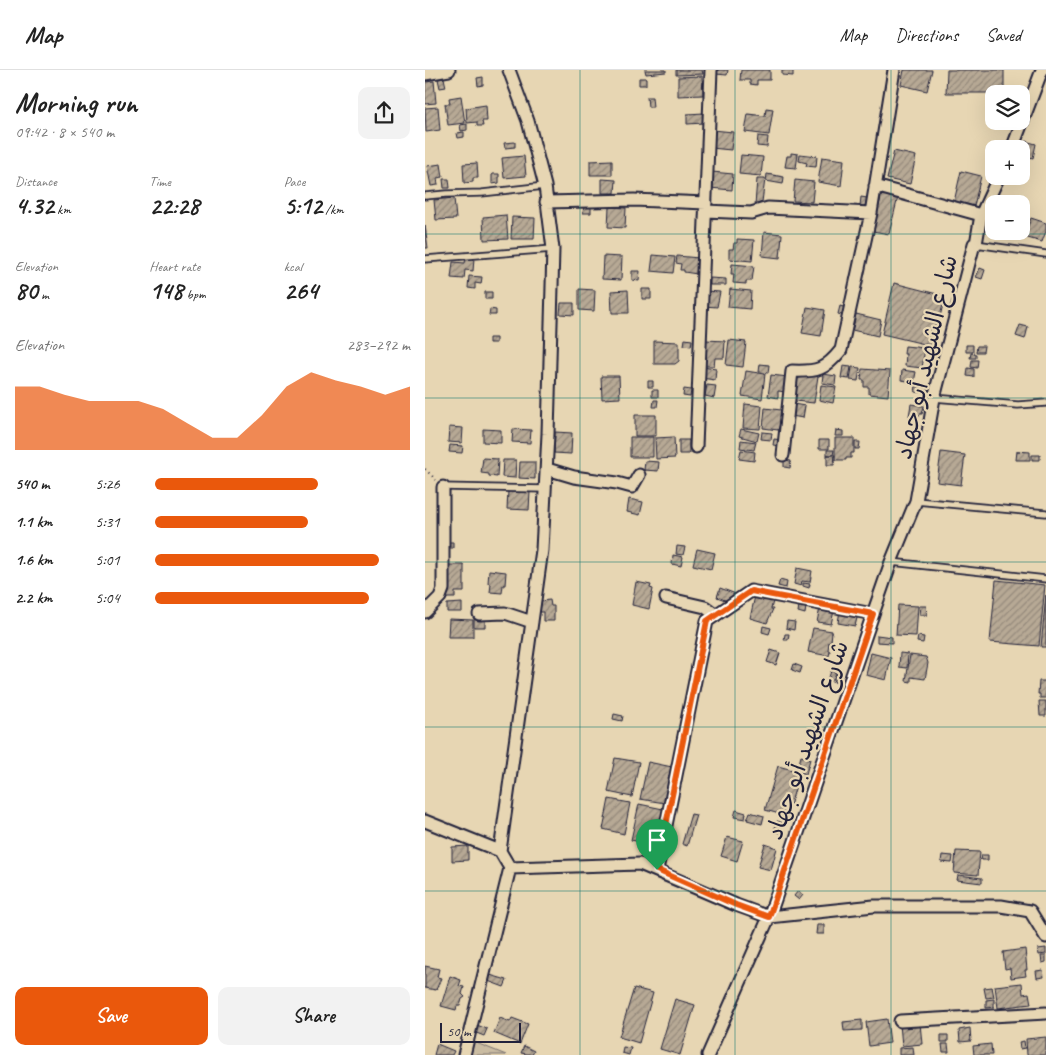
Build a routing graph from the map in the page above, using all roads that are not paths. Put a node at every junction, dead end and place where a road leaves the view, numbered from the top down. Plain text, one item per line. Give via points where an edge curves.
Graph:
1 (449, 70) edge
2 (509, 70) edge
3 (711, 70) edge
4 (895, 70) edge
5 (1042, 70) edge
6 (425, 74) edge
7 (1015, 140) edge
8 (995, 185) edge
9 (545, 186) junction
10 (875, 186) junction
11 (425, 196) edge
12 (546, 202) junction
13 (706, 207) junction
14 (871, 213) junction
15 (981, 216) junction
16 (976, 244) junction
17 (553, 249) junction
18 (1046, 254) edge
19 (425, 259) edge
20 (934, 398) junction
21 (1046, 403) edge
22 (696, 447) dead end
23 (783, 455) dead end
24 (547, 469) junction
25 (639, 475) dead end
26 (443, 487) joint
27 (546, 488) junction
28 (916, 501) junction
29 (1046, 513) edge
30 (891, 562) junction
31 (1046, 579) edge
32 (666, 598) dead end
33 (425, 612) edge
34 (479, 614) dead end
35 (873, 614) junction
36 (716, 615) junction
37 (532, 622) junction
38 (425, 821) edge
39 (500, 851) junction
40 (510, 868) junction
41 (657, 870) junction
42 (769, 917) junction
43 (1046, 937) edge
44 (1046, 1014) edge
45 (900, 1021) dead end
46 (463, 1055) edge
47 (708, 1055) edge

1 - 6 street
2 - 9 street
3 - 13 street
4 - 10 street
5 - 7 street
8 - 15 street, شارع الشهيد أبو جهاد
9 - 11 lane via 482,194
9 - 12 street
10 - 14 street
10 - 15 street
12 - 13 street via 634,200
12 - 17 street
13 - 14 street via 751,213 768,208
13 - 22 street
14 - 23 street via 841,350 829,364 810,372 792,371
15 - 16 street, شارع الشهيد أبو جهاد
16 - 18 lane
16 - 20 street, شارع الشهيد أبو جهاد
17 - 19 lane
17 - 24 street
20 - 21 lane via 1018,405
20 - 28 street, شارع الشهيد أبو جهاد
24 - 25 street via 632,487
24 - 27 street
26 - 27 lane
26 - 33 street via 443,589 440,597
27 - 37 street
28 - 29 lane
28 - 30 street, شارع الشهيد أبو جهاد
30 - 31 lane
30 - 35 street, شارع الشهيد أبو جهاد
32 - 36 street via 705,607
34 - 37 street via 505,613
35 - 36 street via 751,591
35 - 42 street, شارع الشهيد أبو جهاد
36 - 41 street via 707,621
37 - 39 street
38 - 39 street
39 - 40 street
40 - 41 street via 640,864
40 - 46 street
41 - 42 street
42 - 43 street via 874,906 1001,906 1030,911
42 - 47 street, شارع الشهيد أبو جهاد
44 - 45 street

